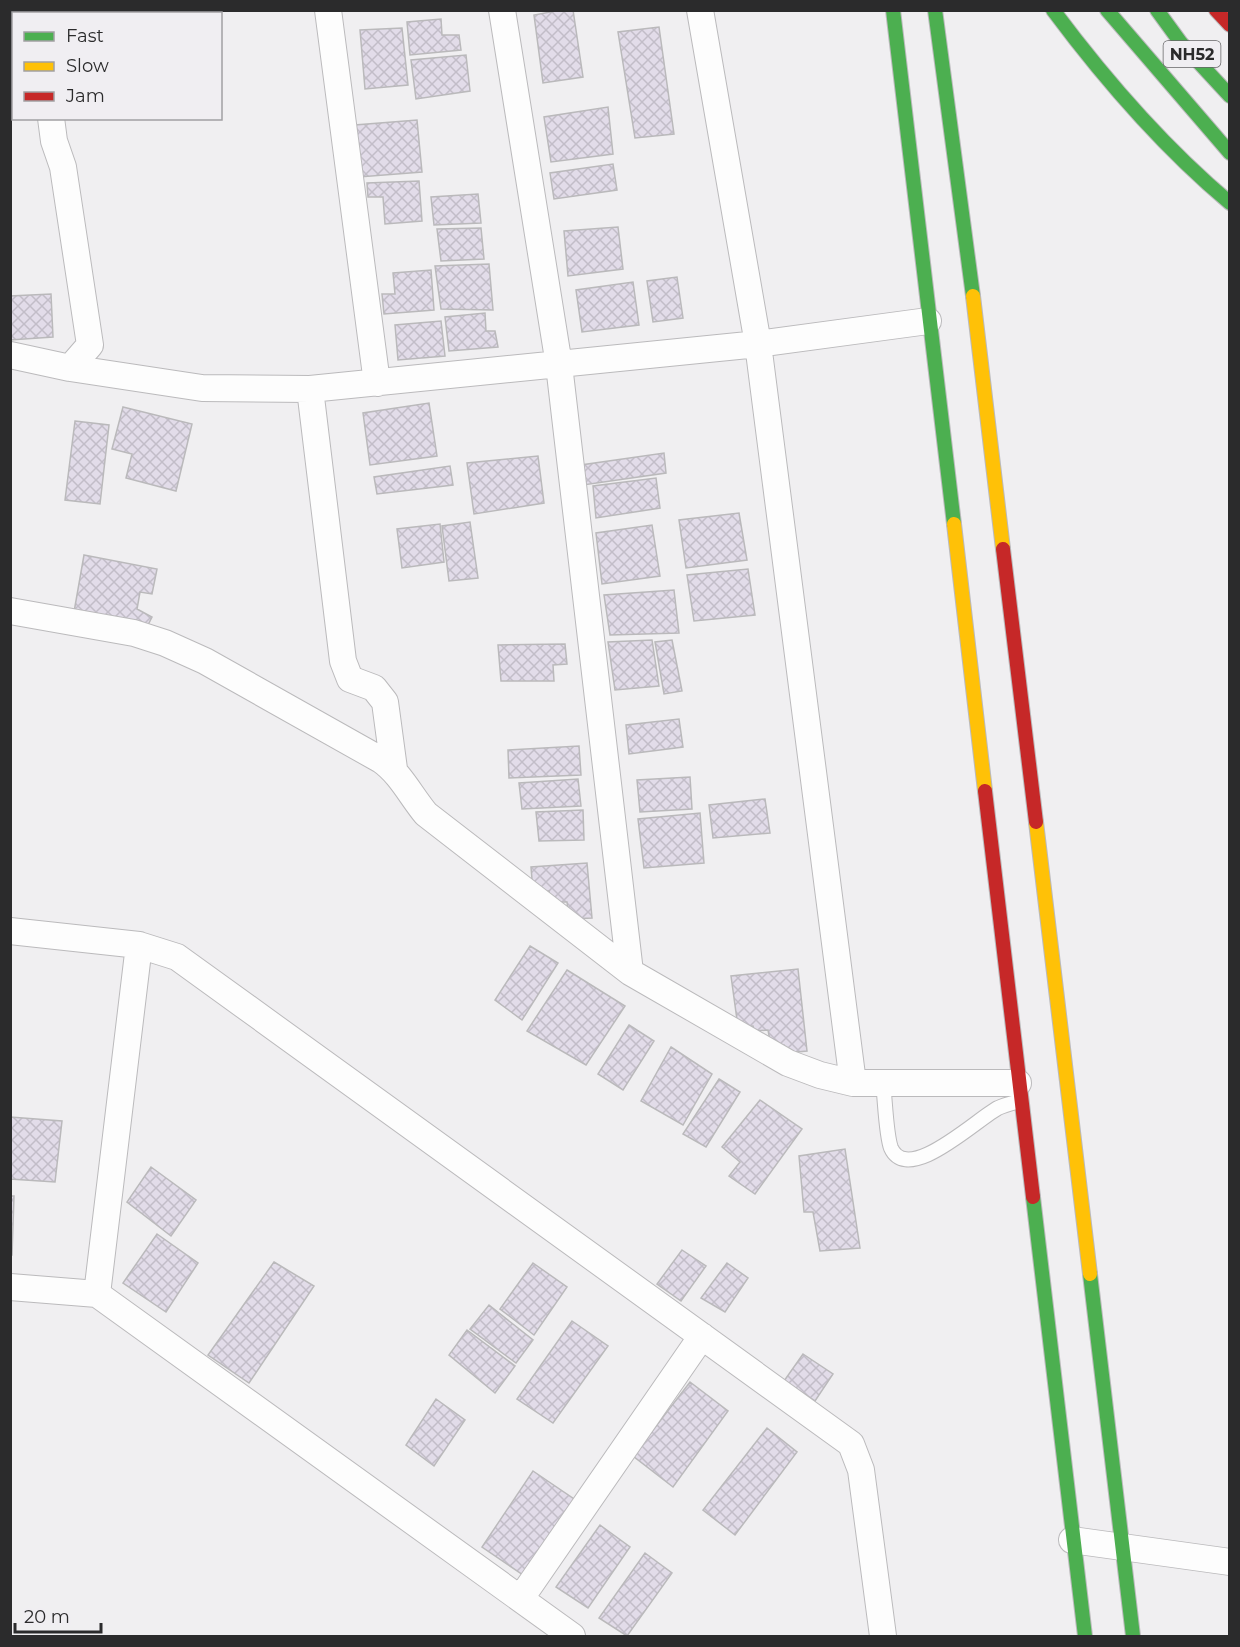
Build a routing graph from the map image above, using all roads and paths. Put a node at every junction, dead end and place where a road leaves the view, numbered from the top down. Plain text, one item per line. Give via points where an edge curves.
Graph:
1 (328, 10) edge
2 (502, 10) edge
3 (700, 10) edge
4 (1053, 10) edge
5 (1107, 10) edge
6 (1157, 10) edge
7 (1216, 10) edge
8 (933, 12) edge
9 (896, 14) edge
10 (1230, 25) edge
11 (1230, 96) edge
12 (51, 120) edge
13 (1230, 153) edge
14 (1230, 203) edge
15 (928, 321) junction
16 (758, 344) junction
17 (10, 355) edge
18 (559, 365) junction
19 (70, 368) junction
20 (377, 383) junction
21 (310, 389) junction
22 (10, 611) edge
23 (394, 769) junction
24 (10, 931) edge
25 (139, 945) junction
26 (630, 972) junction
27 (853, 1083) junction
28 (883, 1083) junction
29 (1019, 1092) junction
30 (10, 1287) edge
31 (97, 1294) junction
32 (702, 1336) junction
33 (1072, 1540) junction
34 (1121, 1546) junction
35 (1230, 1562) edge
36 (521, 1598) junction
37 (572, 1636) edge
38 (883, 1636) edge
39 (1085, 1636) edge
40 (1133, 1636) edge

1 - 20 street
2 - 18 street
3 - 16 street
4 - 14 main road via 1140,120 1199,179
5 - 13 main road
6 - 11 main road, NH52 via 1181,43
7 - 10 main road, NH52
8 - 34 main road
9 - 15 main road via 929,285
12 - 19 street via 63,167 90,345
15 - 16 street
15 - 29 main road
16 - 18 street
16 - 27 street
17 - 19 street
18 - 20 street
18 - 26 street
19 - 21 street via 202,388
20 - 21 street
21 - 23 street via 344,661 350,679 374,688 385,702
22 - 23 street via 165,642
23 - 26 street via 426,814
24 - 25 street
25 - 31 street
25 - 32 street via 177,957
26 - 27 street via 788,1063
27 - 28 street
28 - 29 street
28 - 29 lane via 891,1148 899,1157 911,1159 926,1157
29 - 33 main road
30 - 31 street
31 - 36 street
32 - 36 street
32 - 38 street via 851,1444 861,1470
33 - 34 street
33 - 39 main road
34 - 35 street
34 - 40 main road
36 - 37 street

